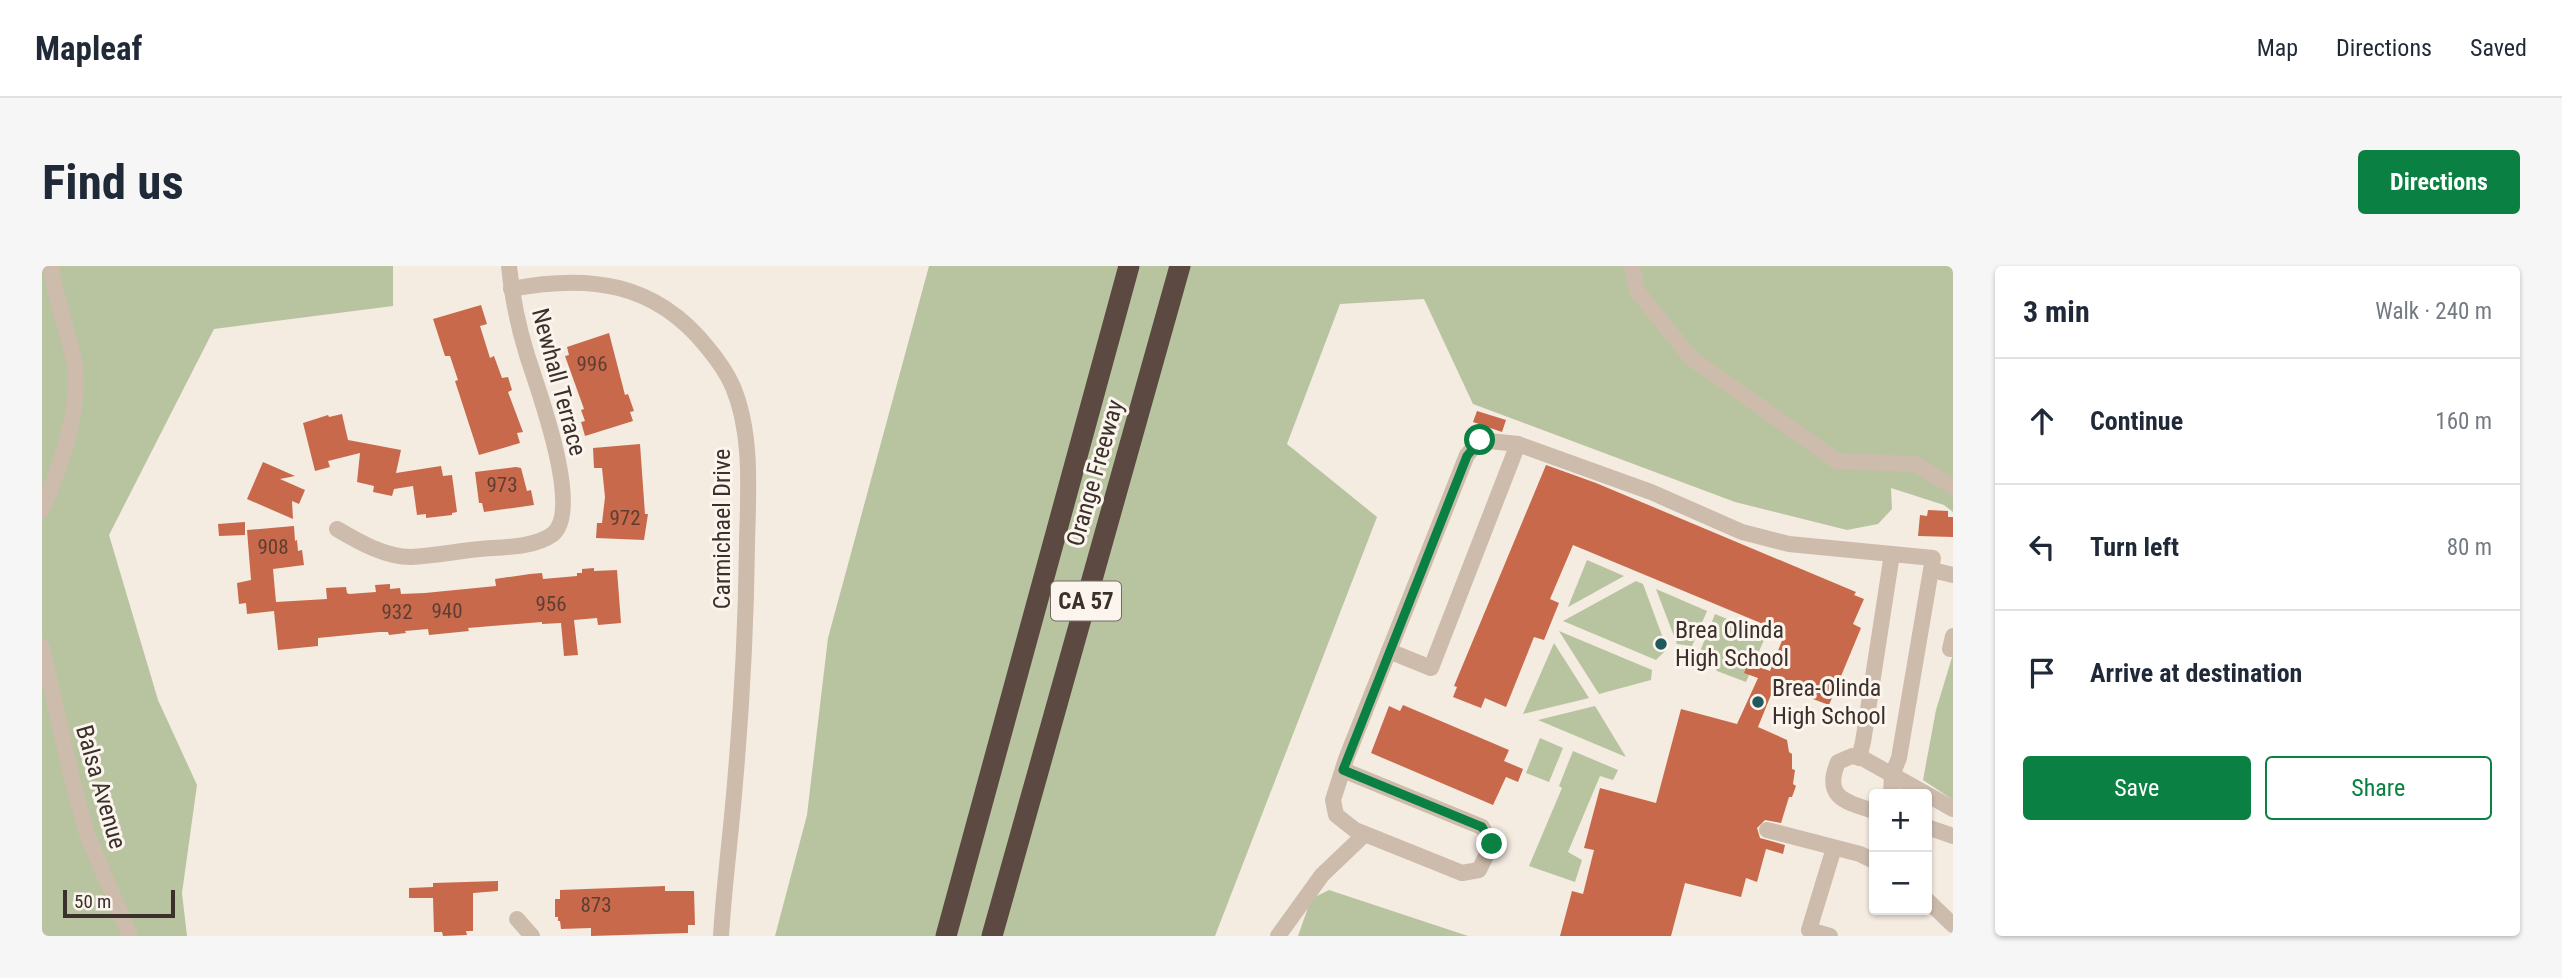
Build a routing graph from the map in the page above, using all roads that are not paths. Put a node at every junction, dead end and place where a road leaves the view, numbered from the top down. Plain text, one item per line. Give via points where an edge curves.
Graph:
1 (51, 266) edge
2 (509, 266) edge
3 (1129, 266) edge
4 (1180, 266) edge
5 (1632, 266) edge
6 (511, 289) junction
7 (1518, 444) junction
8 (1953, 487) edge
9 (42, 510) edge
10 (337, 529) dead end
11 (1892, 554) junction
12 (1932, 570) junction
13 (1953, 575) edge
14 (42, 647) edge
15 (1389, 651) junction
16 (1859, 758) junction
17 (1343, 770) junction
18 (1892, 775) junction
19 (1891, 789) edge
20 (1953, 809) edge
21 (1869, 810) edge
22 (1932, 829) edge
23 (1768, 830) dead end
24 (1365, 834) junction
25 (1953, 836) edge
26 (1834, 848) junction
27 (1869, 858) edge
28 (1932, 905) edge
29 (517, 919) dead end
30 (1953, 925) edge
31 (130, 936) edge
32 (532, 936) edge
33 (721, 936) edge
34 (946, 936) edge
35 (992, 936) edge
36 (1278, 936) edge
37 (1830, 936) edge

1 - 9 street via 76,385 58,466
2 - 6 street, Newhall Terrace
3 - 34 highway, Orange Freeway / CA 57
4 - 35 highway, Orange Freeway / CA 57
5 - 8 street via 1637,291 1691,358 1837,461 1915,464
6 - 10 street, Newhall Terrace via 558,462 563,519 553,534 527,545 409,557 368,547
6 - 33 street, Carmichael Drive via 566,281 596,283 655,301 698,335 732,384 738,401 747,458 747,585
7 - 11 street via 1742,531 1788,544
7 - 15 street via 1480,440 1467,456
7 - 15 street via 1431,668
11 - 12 street via 1934,558
11 - 16 street
12 - 13 street
12 - 18 street via 1899,758
14 - 31 street, Balsa Avenue via 87,834
15 - 17 street
16 - 18 street
16 - 21 street via 1838,762 1833,774 1835,790 1847,803
17 - 24 street via 1333,800 1336,816
17 - 24 street via 1482,827 1492,844 1479,870 1462,873
18 - 19 street
18 - 20 street
22 - 25 street
23 - 26 street
24 - 36 street via 1322,874
26 - 27 street
26 - 37 street via 1809,930
28 - 30 street
29 - 32 street

